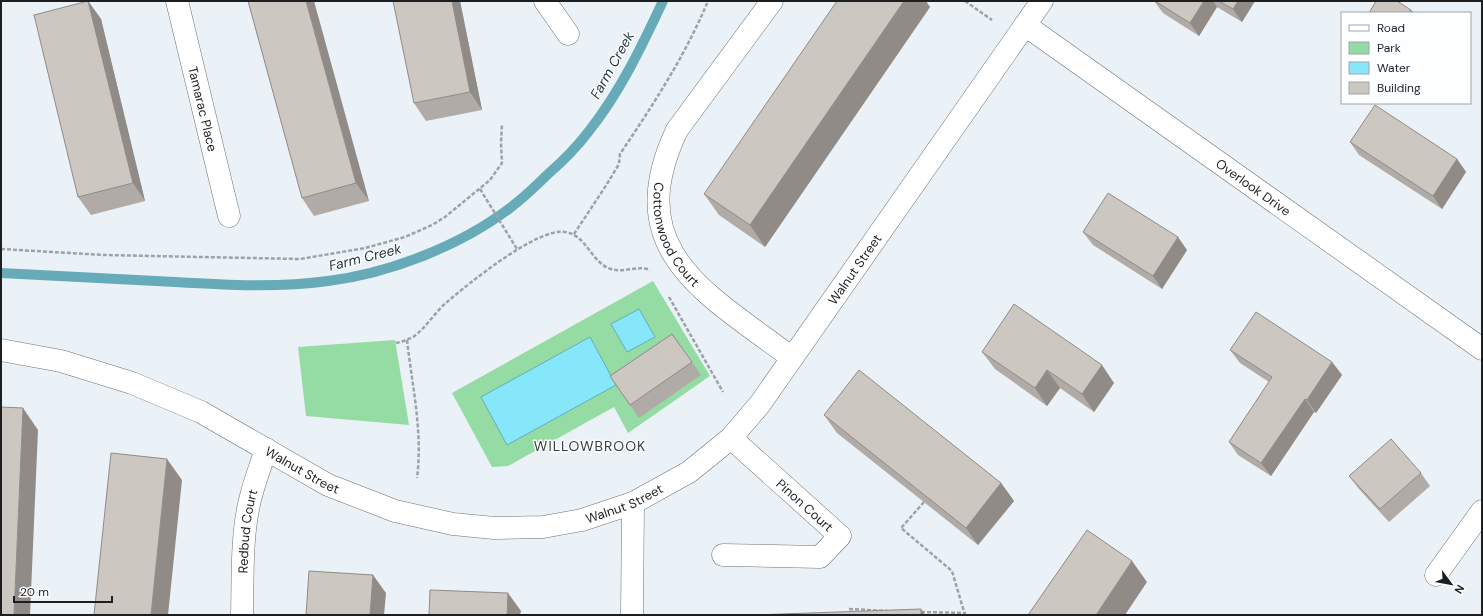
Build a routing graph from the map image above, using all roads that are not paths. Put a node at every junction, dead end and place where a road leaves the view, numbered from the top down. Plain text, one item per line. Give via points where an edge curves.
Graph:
1 (176, 1) edge
2 (545, 1) edge
3 (772, 1) edge
4 (1042, 1) edge
5 (1025, 25) junction
6 (568, 34) dead end
7 (229, 216) dead end
8 (1482, 349) edge
9 (1, 350) edge
10 (792, 358) junction
11 (731, 438) junction
12 (266, 449) junction
13 (633, 503) junction
14 (1482, 512) edge
15 (723, 555) dead end
16 (1436, 575) dead end
17 (242, 615) edge
18 (632, 615) edge

1 - 7 street, Tamarac Place
2 - 6 street
3 - 10 street, Cottonwood Court via 677,130 663,166 659,210 667,241 684,270 708,294
4 - 5 street, Walnut Street
5 - 8 street, Overlook Drive
5 - 10 street, Walnut Street
9 - 12 street, Walnut Street via 61,361 132,383 201,412
10 - 11 street, Walnut Street via 760,404
11 - 13 street, Walnut Street via 689,472
11 - 15 street, Pinon Court via 840,536 820,557
12 - 13 street, Walnut Street via 328,485 395,511 453,524 494,528 544,527 582,520
12 - 17 street, Redbud Court via 251,497 244,546
13 - 18 street
14 - 16 street

